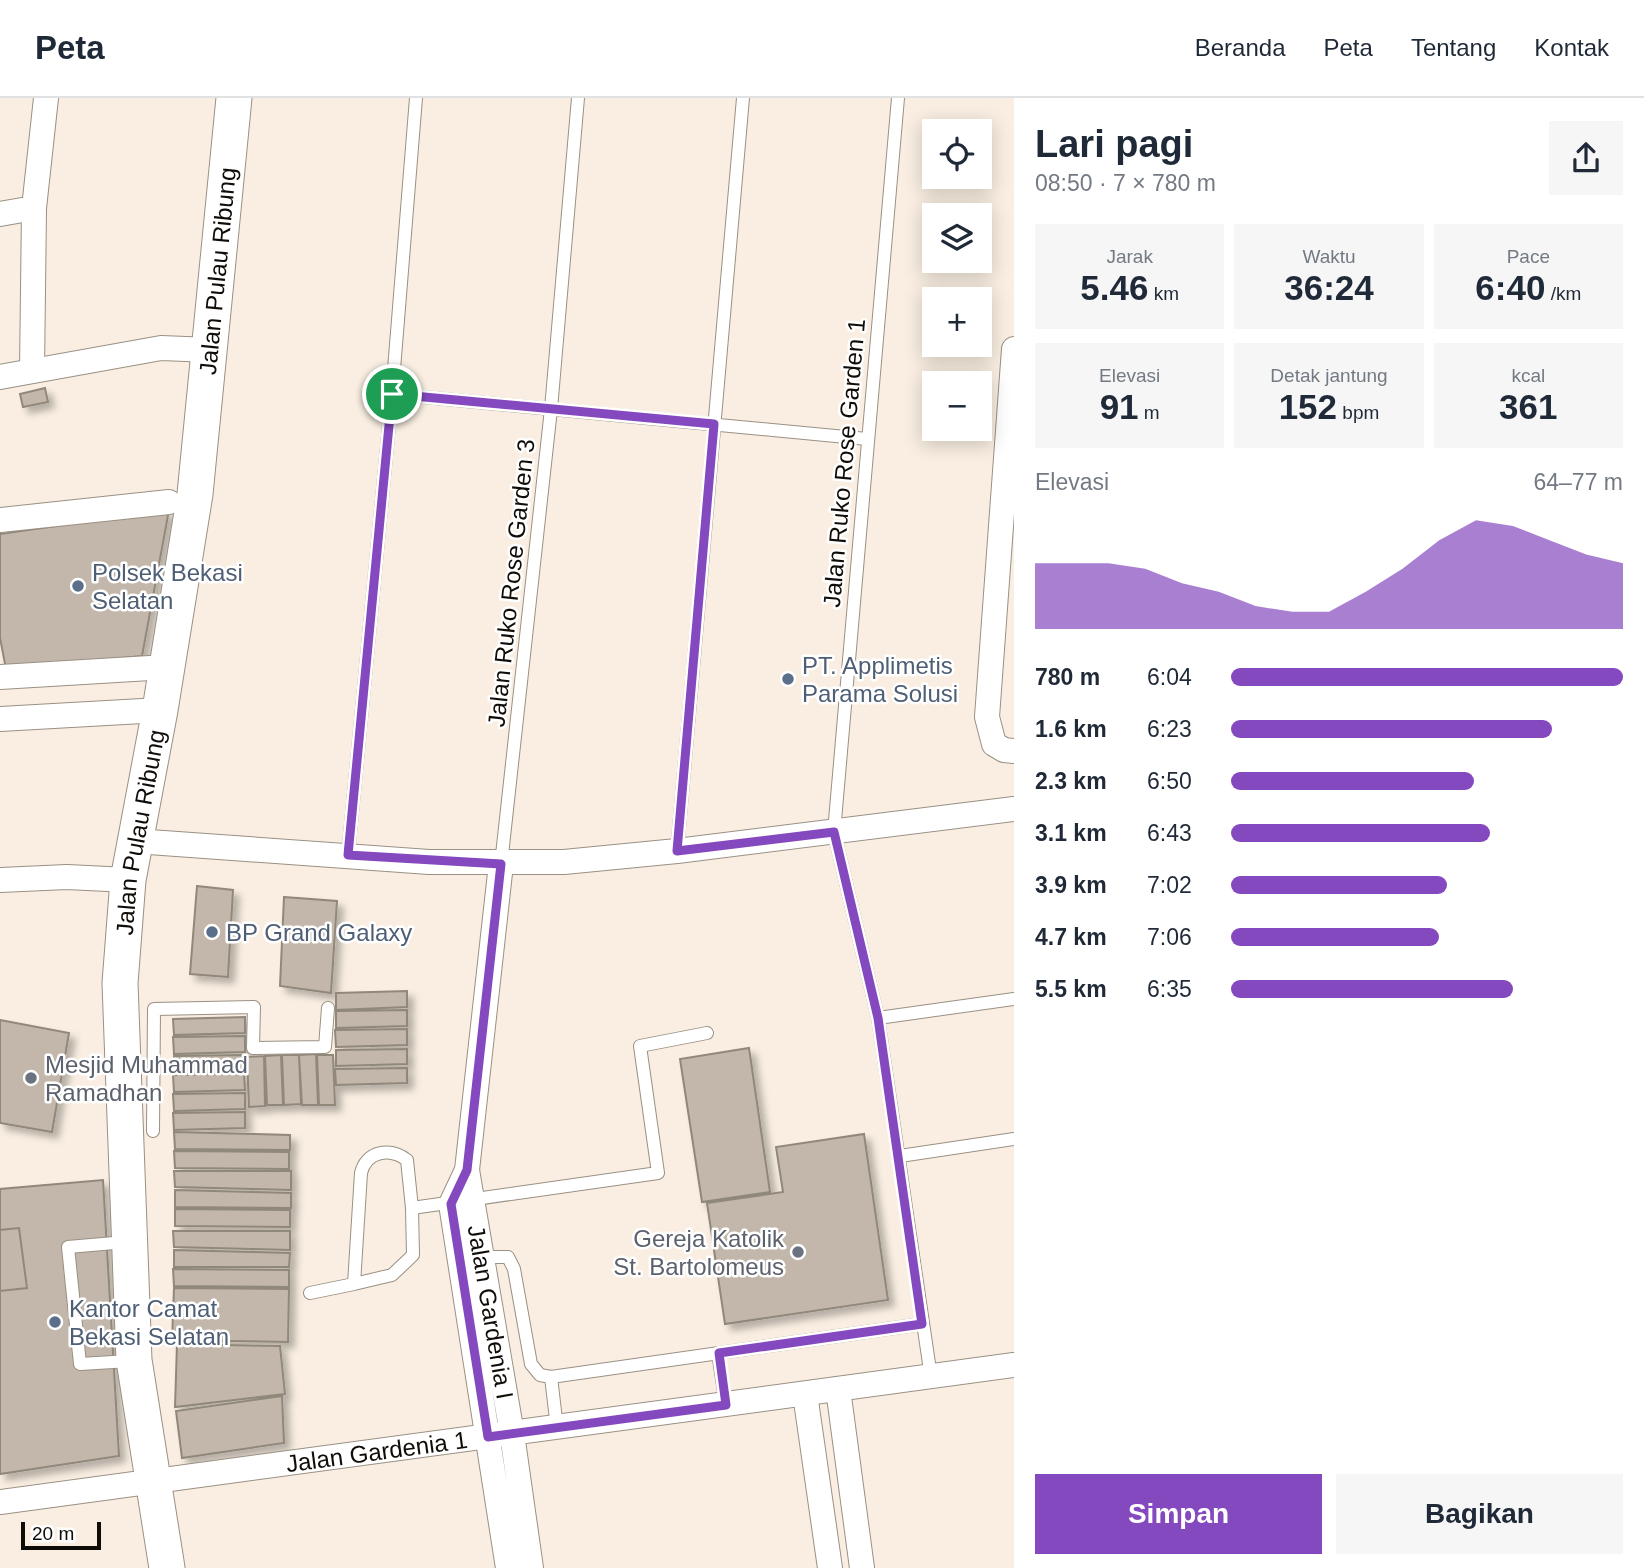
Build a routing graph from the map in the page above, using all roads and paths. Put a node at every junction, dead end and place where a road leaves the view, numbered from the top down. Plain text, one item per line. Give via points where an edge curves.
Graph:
1 (46, 98) edge
2 (234, 98) edge
3 (416, 98) edge
4 (578, 98) edge
5 (743, 98) edge
6 (898, 98) edge
7 (34, 208) junction
8 (0, 214) edge
9 (1014, 349) edge
10 (211, 350) junction
11 (32, 371) junction
12 (0, 377) edge
13 (392, 394) junction
14 (551, 409) junction
15 (714, 424) junction
16 (867, 439) junction
17 (169, 502) dead end
18 (0, 520) edge
19 (167, 667) junction
20 (0, 677) edge
21 (160, 710) junction
22 (0, 719) edge
23 (1014, 751) edge
24 (1014, 809) edge
25 (834, 832) junction
26 (135, 841) junction
27 (677, 851) junction
28 (348, 855) junction
29 (501, 864) junction
30 (0, 880) edge
31 (128, 880) junction
32 (1014, 999) edge
33 (328, 1008) dead end
34 (878, 1018) junction
35 (707, 1033) dead end
36 (138, 1075) junction
37 (153, 1131) dead end
38 (1014, 1139) edge
39 (900, 1156) junction
40 (462, 1203) junction
41 (412, 1208) junction
42 (130, 1242) junction
43 (483, 1256) junction
44 (354, 1284) junction
45 (310, 1293) dead end
46 (922, 1324) junction
47 (719, 1353) junction
48 (134, 1360) junction
49 (1014, 1365) edge
50 (551, 1377) junction
51 (931, 1377) junction
52 (838, 1389) junction
53 (805, 1394) junction
54 (726, 1405) junction
55 (557, 1428) junction
56 (500, 1435) junction
57 (154, 1483) junction
58 (0, 1502) edge
59 (167, 1568) edge
60 (508, 1568) edge
61 (531, 1568) edge
62 (830, 1568) edge
63 (862, 1568) edge

1 - 7 street
2 - 10 main road, Jalan Pulau Ribung
3 - 13 lane
4 - 14 lane, Jalan Ruko Rose Garden 3
5 - 15 lane
6 - 16 lane, Jalan Ruko Rose Garden 1
7 - 8 street
7 - 11 street
9 - 23 street via 987,717 994,744
10 - 11 street via 161,348
10 - 19 main road, Jalan Pulau Ribung via 195,494
11 - 12 street
13 - 14 lane
13 - 28 lane
14 - 15 lane
14 - 29 lane, Jalan Ruko Rose Garden 3
15 - 16 lane
15 - 27 lane
16 - 25 lane, Jalan Ruko Rose Garden 1
17 - 18 street
19 - 20 street
19 - 21 main road, Jalan Pulau Ribung
21 - 22 street
21 - 26 main road, Jalan Pulau Ribung
24 - 25 street
25 - 27 street
25 - 34 lane, Jalan Ruko Rose Garden 1
26 - 28 street
26 - 31 main road, Jalan Pulau Ribung
27 - 29 street
28 - 29 street
29 - 40 street, Jalan Gardenia I
30 - 31 street
31 - 36 main road, Jalan Pulau Ribung via 121,983
32 - 34 lane
33 - 36 lane via 325,1047 265,1048 253,1048 254,1007 154,1009
34 - 39 lane, Jalan Ruko Rose Garden 1
35 - 40 lane via 640,1046 658,1173
36 - 37 lane
36 - 42 main road, Jalan Pulau Ribung
38 - 39 lane
39 - 46 lane, Jalan Ruko Rose Garden 1
40 - 41 lane
40 - 43 street, Jalan Gardenia I
40 - 56 street, Jalan Gardenia I
41 - 44 lane via 413,1255 392,1275
41 - 44 lane via 407,1160 388,1153 366,1159 361,1172
42 - 48 main road, Jalan Pulau Ribung
42 - 48 lane via 68,1247 80,1364
43 - 50 lane via 508,1257 531,1364 540,1375
43 - 56 street, Jalan Gardenia I
44 - 45 lane
46 - 47 lane
46 - 51 lane, Jalan Ruko Rose Garden 1
47 - 50 lane
47 - 54 lane
48 - 57 main road, Jalan Pulau Ribung
49 - 51 street, Jalan Gardenia 1
50 - 55 lane
51 - 52 street, Jalan Gardenia 1
52 - 53 street, Jalan Gardenia 1
52 - 63 street
53 - 54 street, Jalan Gardenia 1
53 - 62 street
54 - 55 street, Jalan Gardenia 1
55 - 56 street, Jalan Gardenia 1
56 - 57 street, Jalan Gardenia 1
56 - 60 street
56 - 61 street
57 - 58 street, Jalan Gardenia 1
57 - 59 main road, Jalan Pulau Ribung

